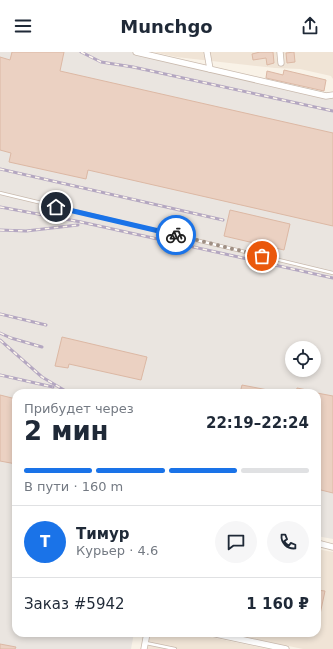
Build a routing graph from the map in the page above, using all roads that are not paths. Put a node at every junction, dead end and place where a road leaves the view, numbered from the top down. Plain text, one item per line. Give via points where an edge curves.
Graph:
1 (136, 52) edge
2 (207, 52) edge
3 (280, 52) edge
4 (282, 63) dead end
5 (210, 69) junction
6 (333, 95) edge
7 (0, 193) edge
8 (333, 273) edge
9 (321, 544) edge
10 (333, 547) edge
11 (146, 637) edge
12 (230, 637) edge
13 (145, 642) junction
14 (144, 649) edge
15 (175, 649) edge
16 (286, 649) edge

1 - 5 street
2 - 5 street
3 - 4 street
5 - 6 street via 326,96
7 - 8 lane
9 - 10 street
11 - 13 street
12 - 16 street
13 - 14 street
13 - 15 lane

